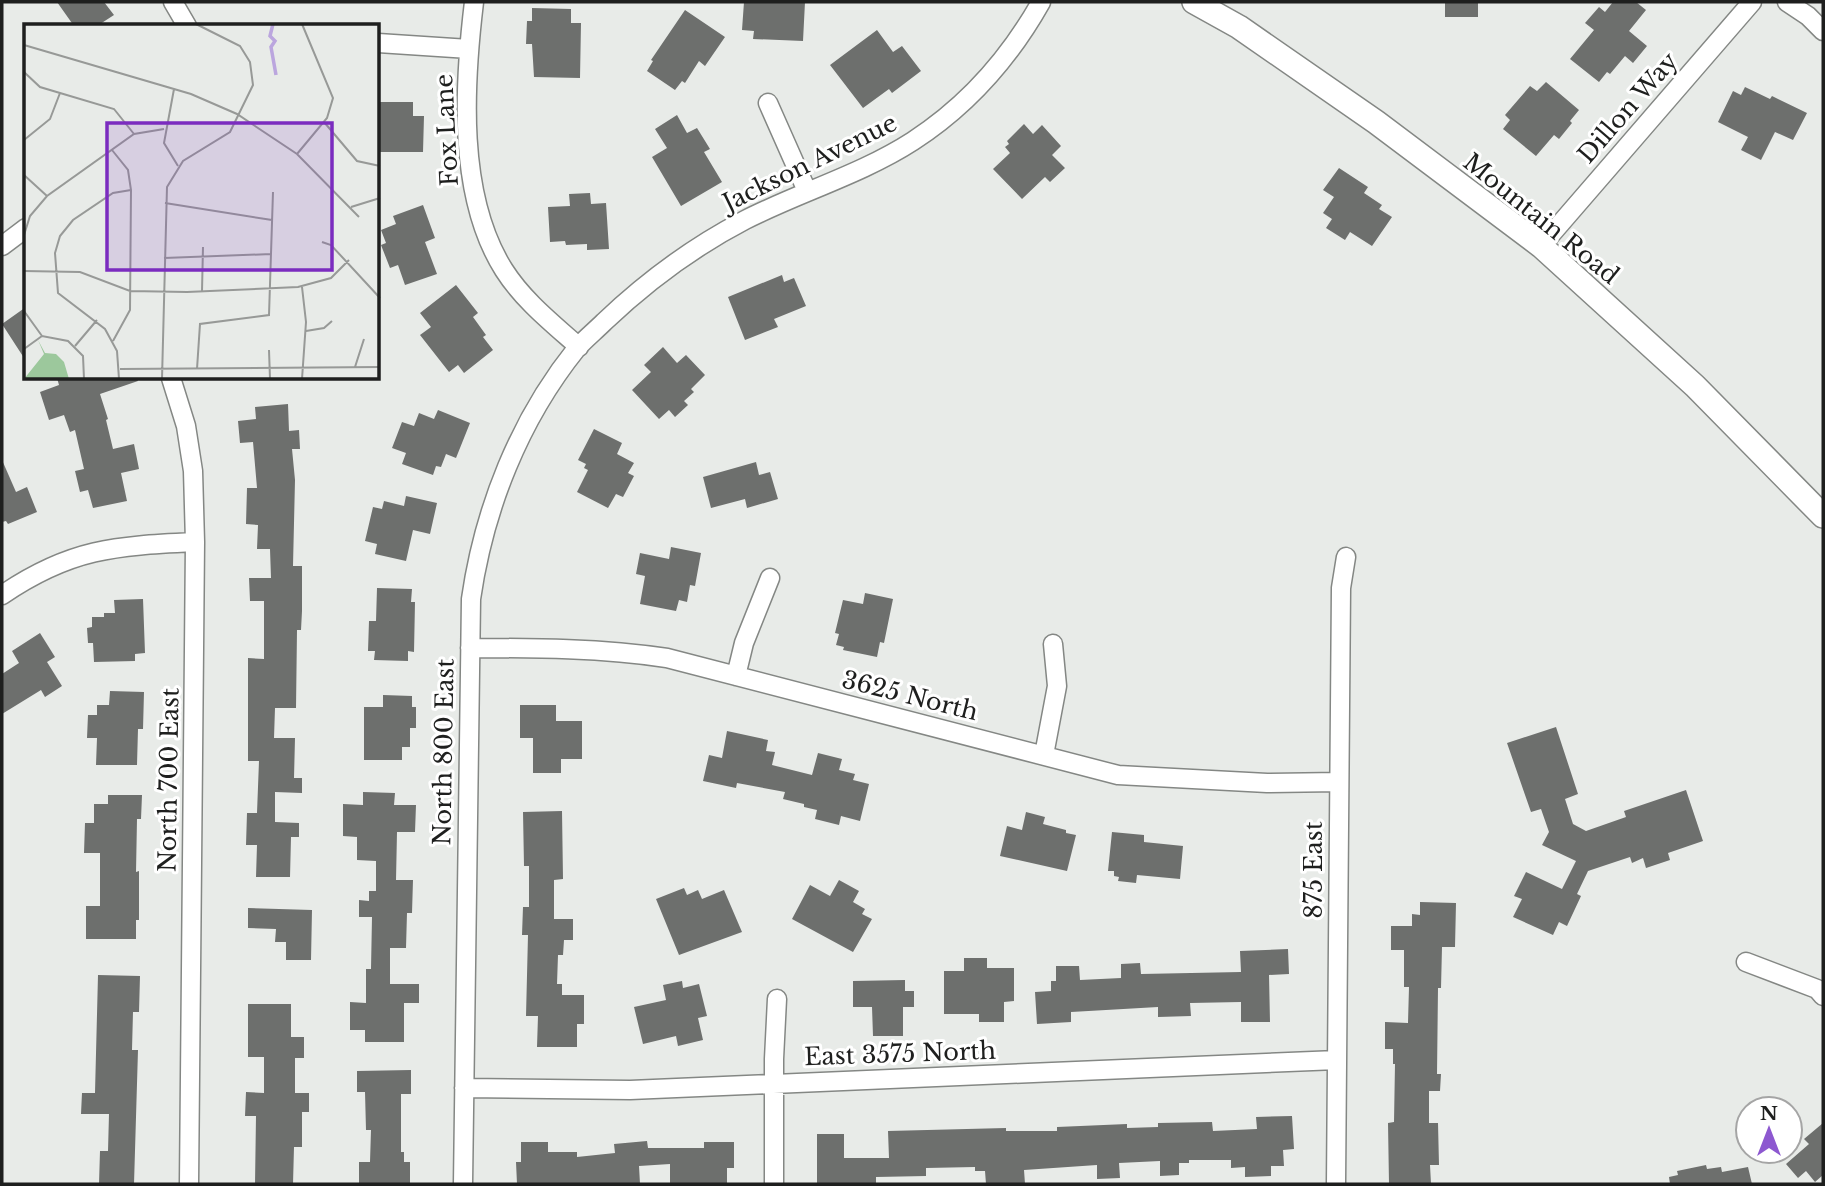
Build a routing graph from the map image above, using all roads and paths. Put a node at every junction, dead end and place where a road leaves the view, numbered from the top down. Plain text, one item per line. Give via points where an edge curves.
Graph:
1 (173, 2) edge
2 (474, 2) edge
3 (1041, 2) edge
4 (1194, 2) edge
5 (1752, 2) edge
6 (1787, 2) edge
7 (186, 24) edge
8 (1823, 32) edge
9 (380, 43) edge
10 (468, 49) junction
11 (768, 103) dead end
12 (807, 191) junction
13 (24, 230) edge
14 (2, 246) edge
15 (1541, 246) junction
16 (579, 346) junction
17 (172, 380) edge
18 (1823, 516) edge
19 (195, 542) junction
20 (1346, 556) dead end
21 (770, 578) dead end
22 (2, 595) edge
23 (1053, 644) dead end
24 (470, 648) junction
25 (736, 676) junction
26 (1044, 755) junction
27 (1339, 782) junction
28 (1745, 962) dead end
29 (1823, 996) edge
30 (778, 999) dead end
31 (1337, 1060) junction
32 (775, 1083) junction
33 (464, 1088) junction
34 (189, 1184) edge
35 (463, 1184) edge
36 (774, 1184) edge
37 (1336, 1184) edge

1 - 7 street
2 - 10 street, Fox Lane
3 - 12 street, Jackson Avenue via 997,67 943,119 913,142
4 - 15 street, Mountain Road via 1239,27 1365,114
5 - 15 street, Dillon Way
6 - 8 street
9 - 10 street
10 - 16 street, Fox Lane via 468,158 488,237 503,269 529,302
11 - 12 street
12 - 16 street, Jackson Avenue via 693,250 653,278
13 - 14 street
15 - 18 street, Mountain Road via 1695,386
16 - 24 street, North 800 East via 528,425 489,515 471,599
17 - 19 street, North 700 East via 193,471
19 - 22 street via 81,554
19 - 34 street, North 700 East
20 - 27 street, 875 East via 1341,588
21 - 25 street
23 - 26 street via 1057,686
24 - 25 street, 3625 North via 621,651
24 - 33 street, North 800 East
25 - 26 street, 3625 North
26 - 27 street, 3625 North via 1118,775
27 - 31 street, 875 East
28 - 29 street via 1817,989
30 - 32 street
31 - 32 street, East 3575 North
31 - 37 street, 875 East
32 - 33 street, East 3575 North via 631,1090
32 - 36 street
33 - 35 street, North 800 East

